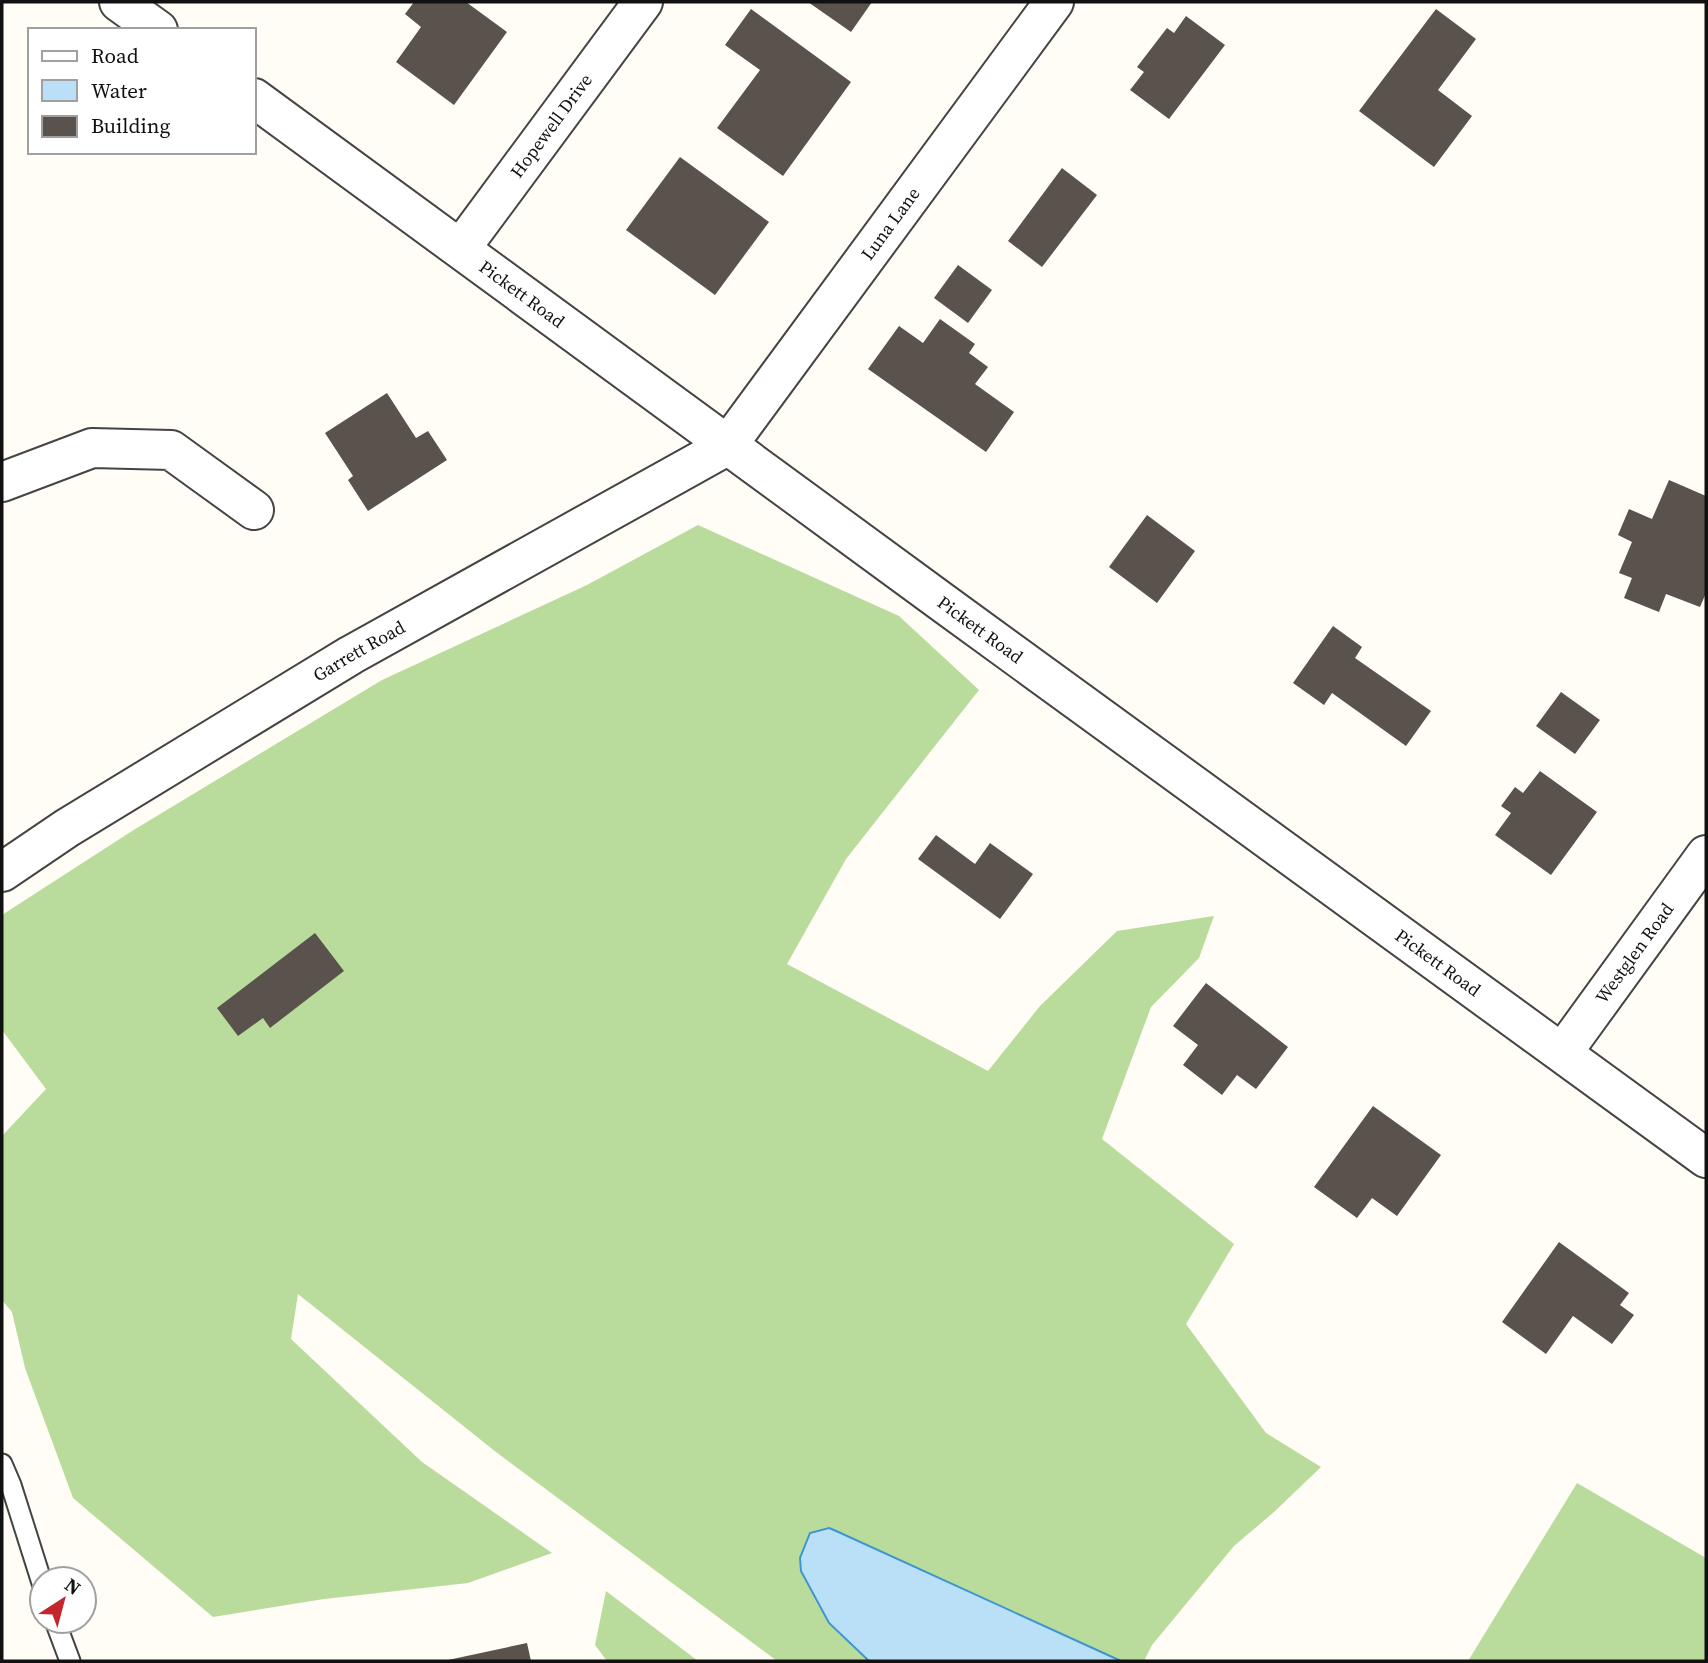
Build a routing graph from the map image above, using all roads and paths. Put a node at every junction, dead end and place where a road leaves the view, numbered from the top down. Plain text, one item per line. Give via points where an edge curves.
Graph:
1 (119, 2) edge
2 (643, 2) edge
3 (1054, 2) edge
4 (156, 28) edge
5 (256, 99) edge
6 (461, 248) junction
7 (727, 446) junction
8 (2, 482) edge
9 (254, 510) dead end
10 (1706, 855) edge
11 (2, 872) edge
12 (1563, 1052) junction
13 (1706, 1158) edge
14 (2, 1464) edge
15 (36, 1565) edge
16 (60, 1635) edge
17 (70, 1661) edge

1 - 4 street
2 - 6 street, Hopewell Drive
3 - 7 street, Luna Lane
5 - 6 street, Pickett Road
6 - 7 street, Pickett Road
7 - 11 street, Garrett Road via 351,655 66,828
7 - 12 street, Pickett Road
8 - 9 street via 92,448 171,450
10 - 12 street, Westglen Road
12 - 13 street, Pickett Road
14 - 15 lane
16 - 17 lane

